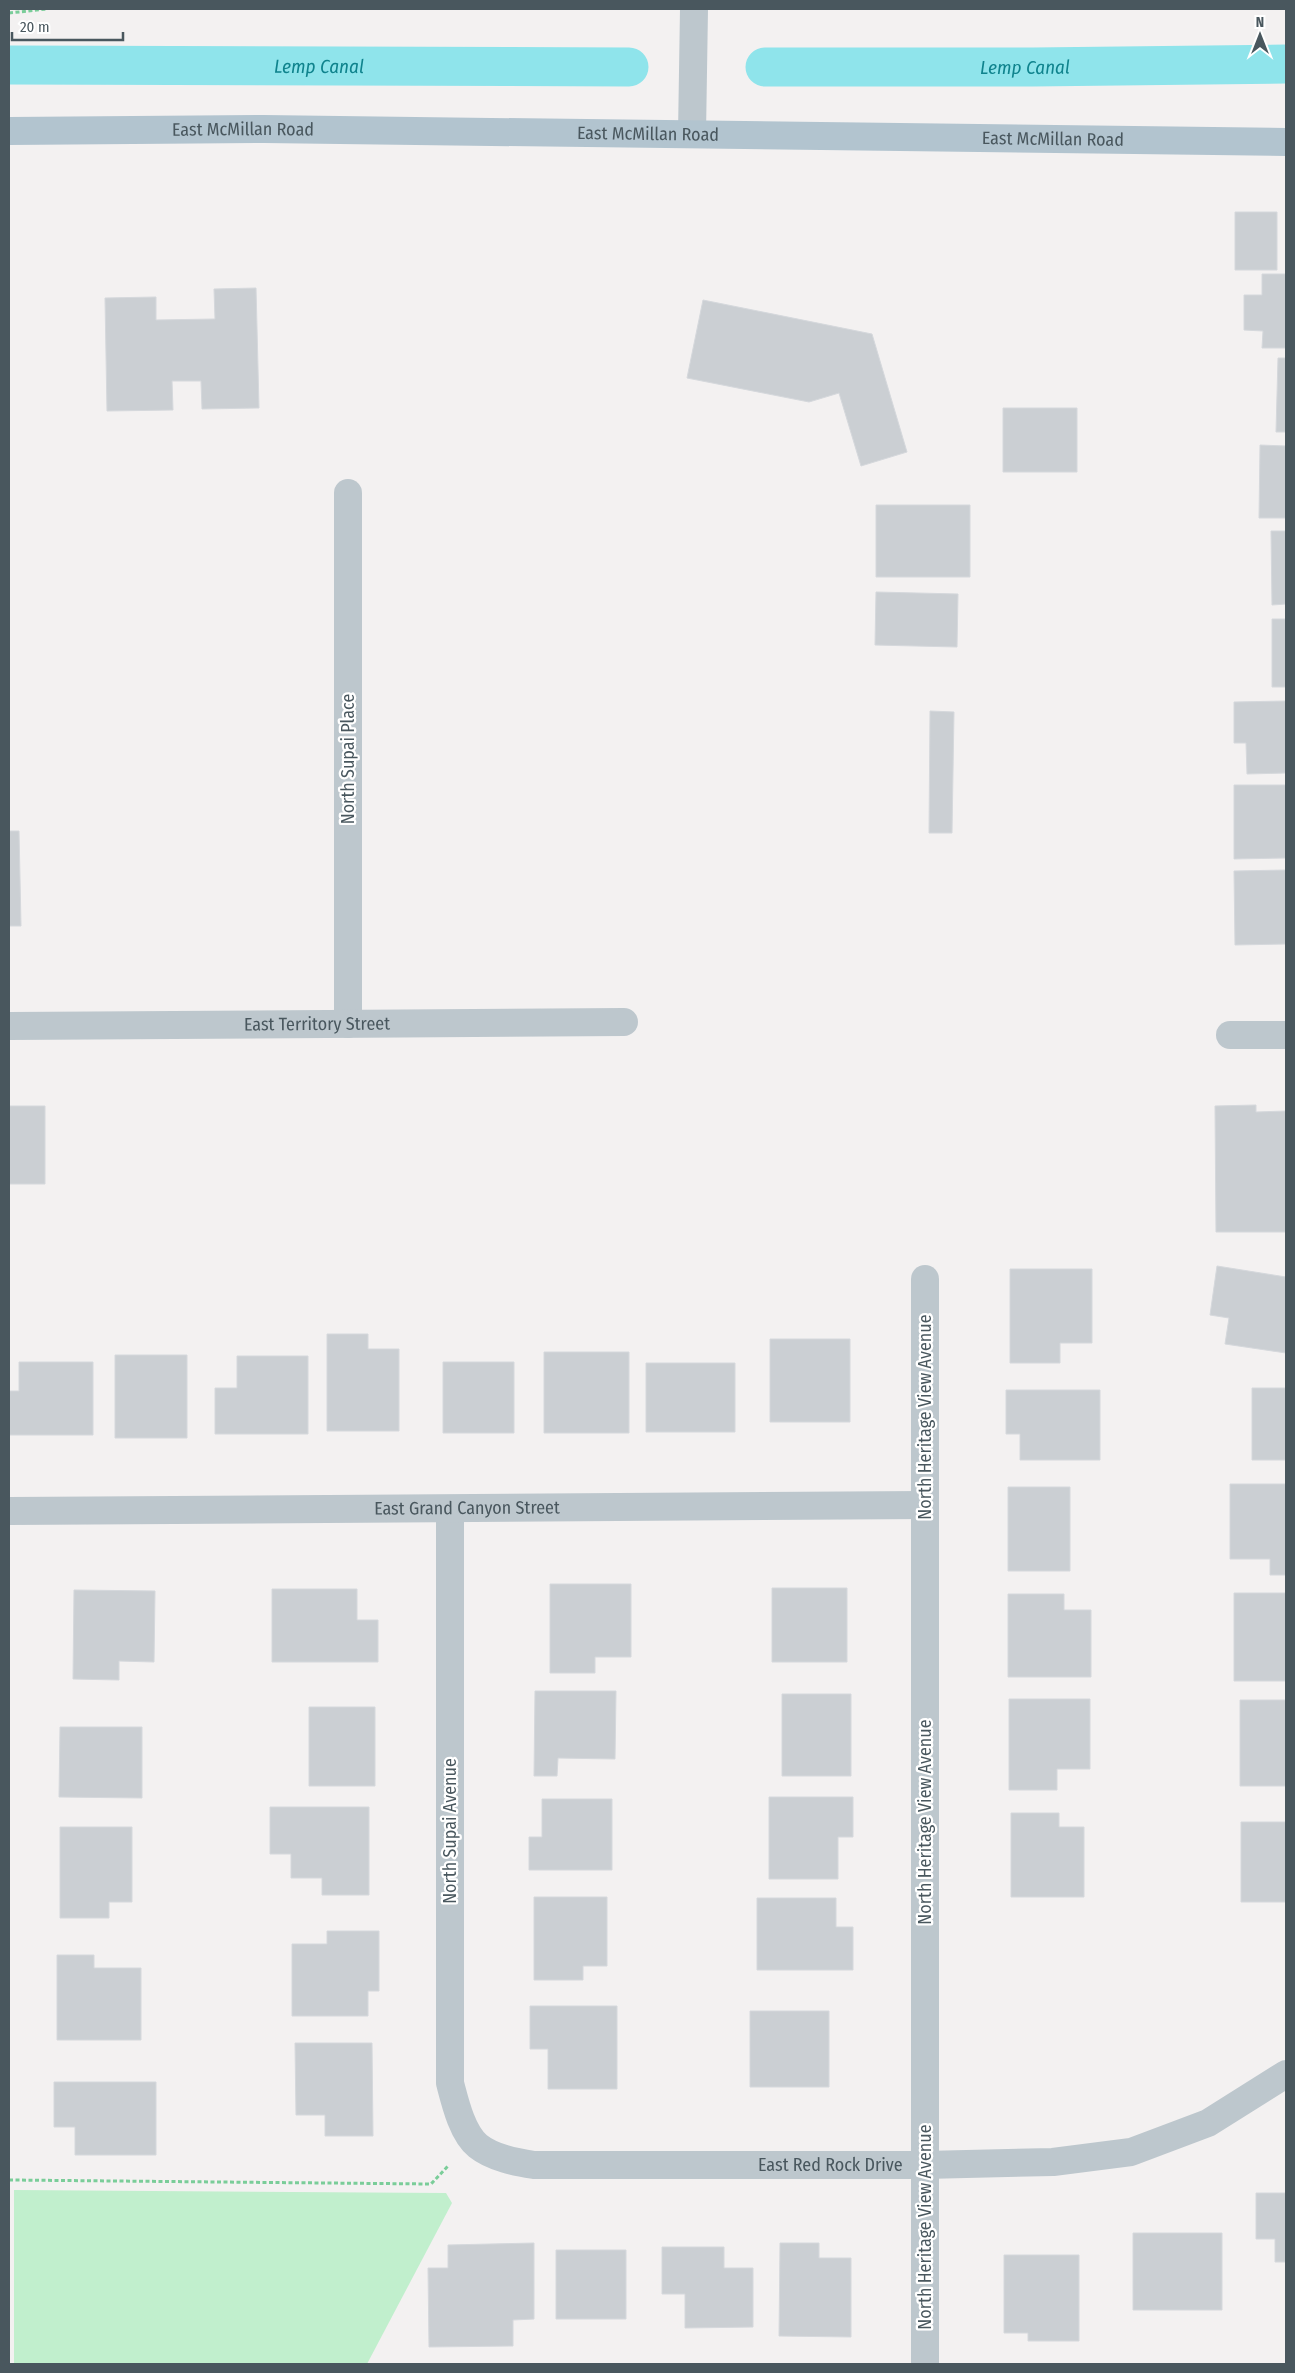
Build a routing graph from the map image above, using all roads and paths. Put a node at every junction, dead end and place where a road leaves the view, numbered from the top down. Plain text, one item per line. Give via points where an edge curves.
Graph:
1 (47, 9) edge
2 (694, 9) edge
3 (9, 12) edge
4 (9, 131) edge
5 (692, 134) junction
6 (1286, 142) edge
7 (348, 493) dead end
8 (624, 1022) dead end
9 (348, 1024) junction
10 (9, 1026) edge
11 (1230, 1035) dead end
12 (1286, 1035) edge
13 (926, 1279) dead end
14 (926, 1506) junction
15 (450, 1509) junction
16 (9, 1512) edge
17 (1286, 2074) edge
18 (478, 2146) joint
19 (455, 2160) dead end
20 (925, 2165) junction
21 (9, 2180) edge
22 (925, 2364) edge

1 - 3 path
2 - 5 street
4 - 5 main road, East McMillan Road via 264,129
5 - 6 main road, East McMillan Road
7 - 9 street, North Supai Place
8 - 9 street, East Territory Street
9 - 10 street, East Territory Street
11 - 12 street
13 - 14 street, North Heritage View Avenue
14 - 15 street, East Grand Canyon Street
14 - 20 street, North Heritage View Avenue
15 - 16 street, East Grand Canyon Street
15 - 18 street, North Supai Avenue via 450,2083 460,2118
17 - 20 street, East Red Rock Drive via 1208,2123 1131,2152 1053,2162
18 - 20 street, East Red Rock Drive via 505,2159 534,2165
19 - 21 path via 431,2184
20 - 22 street, North Heritage View Avenue

